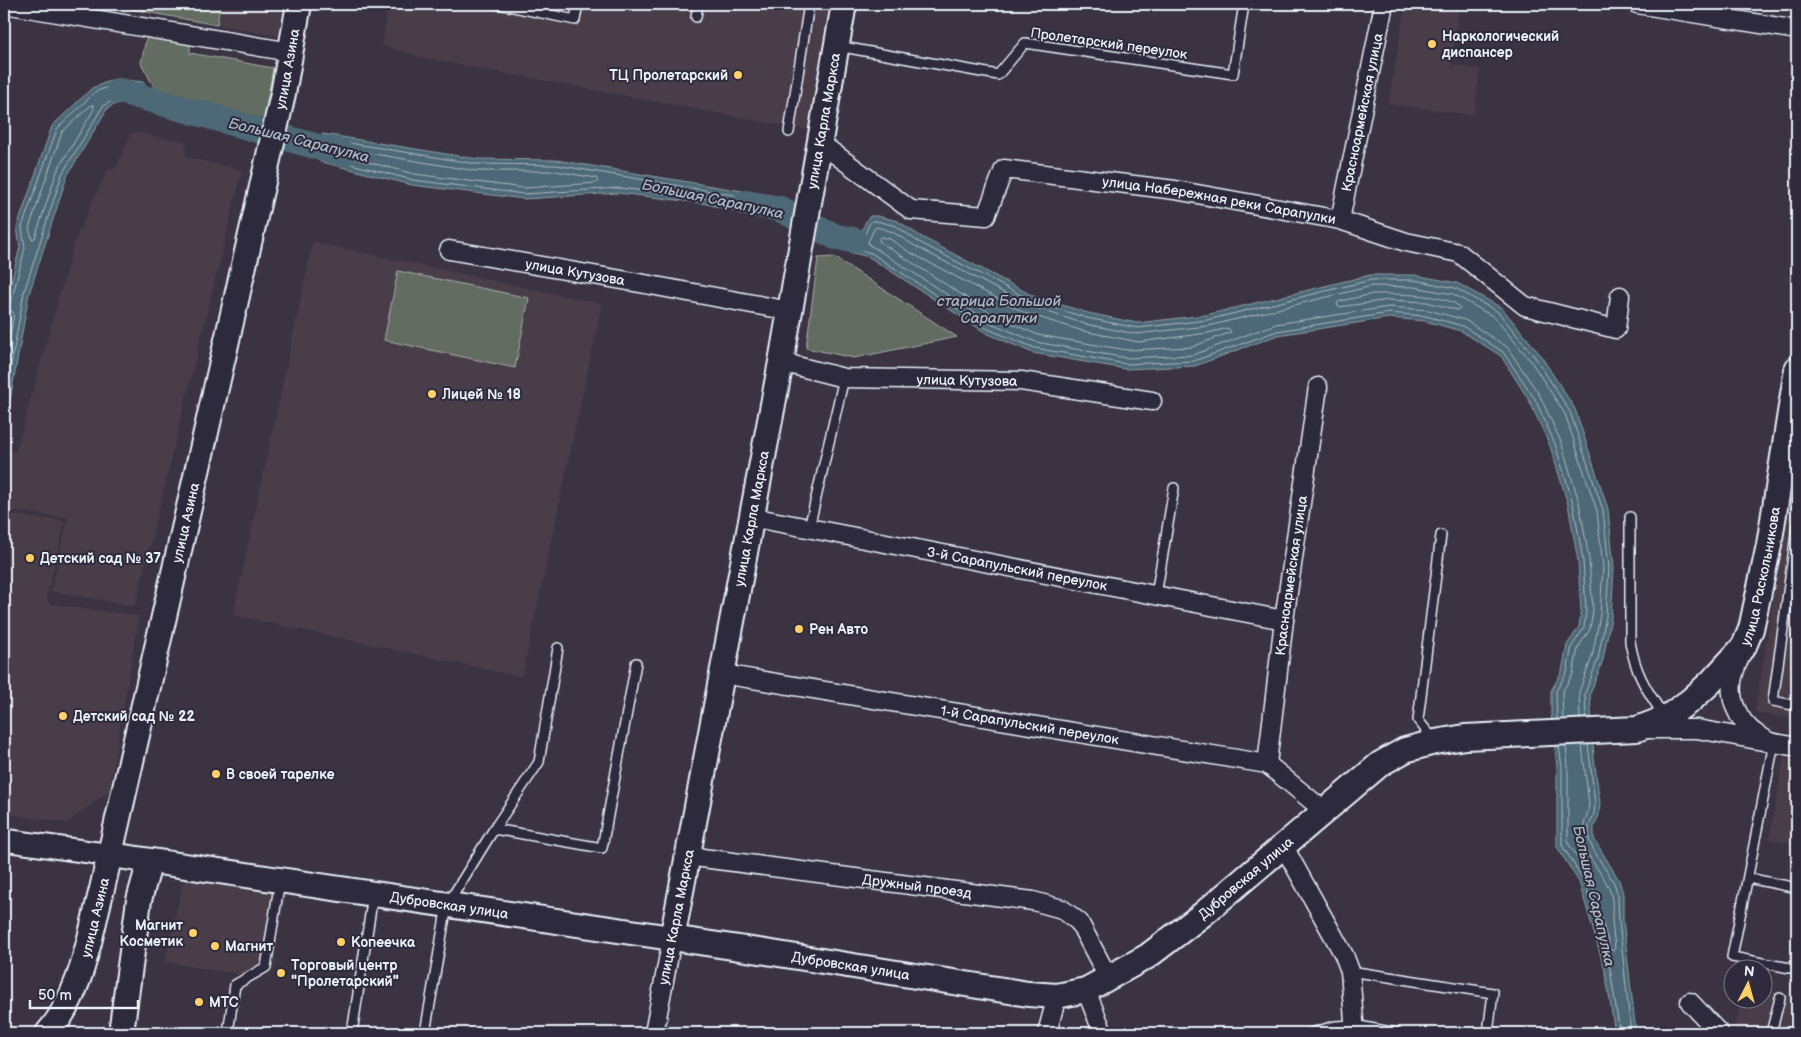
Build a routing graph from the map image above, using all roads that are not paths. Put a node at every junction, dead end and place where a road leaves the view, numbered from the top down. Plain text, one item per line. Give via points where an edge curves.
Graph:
1 (4, 4) edge
2 (299, 4) edge
3 (498, 4) edge
4 (578, 4) edge
5 (698, 4) edge
6 (809, 4) edge
7 (844, 4) edge
8 (1244, 4) edge
9 (1384, 4) edge
10 (1637, 4) edge
11 (1660, 6) edge
12 (696, 17) dead end
13 (1797, 30) edge
14 (837, 46) junction
15 (291, 52) junction
16 (789, 132) dead end
17 (819, 153) junction
18 (1340, 220) junction
19 (449, 250) dead end
20 (1620, 296) dead end
21 (790, 311) junction
22 (781, 362) junction
23 (1797, 369) edge
24 (844, 378) junction
25 (1318, 387) dead end
26 (1152, 401) dead end
27 (1174, 488) dead end
28 (751, 517) junction
29 (1630, 517) dead end
30 (1797, 527) edge
31 (809, 528) junction
32 (1441, 535) dead end
33 (1156, 595) junction
34 (1284, 620) junction
35 (1744, 646) junction
36 (558, 648) dead end
37 (636, 663) dead end
38 (722, 674) junction
39 (1797, 706) edge
40 (1666, 718) junction
41 (1629, 730) junction
42 (1435, 742) junction
43 (1774, 743) junction
44 (1797, 747) edge
45 (1268, 764) junction
46 (1324, 810) junction
47 (494, 829) junction
48 (4, 840) edge
49 (1283, 845) junction
50 (111, 854) junction
51 (688, 856) junction
52 (150, 861) junction
53 (1748, 878) junction
54 (280, 880) junction
55 (1797, 888) edge
56 (373, 894) junction
57 (447, 905) junction
58 (672, 939) junction
59 (1797, 967) edge
60 (1350, 971) junction
61 (1109, 979) junction
62 (1086, 990) junction
63 (1057, 996) junction
64 (1780, 998) dead end
65 (1690, 1002) dead end
66 (1354, 1029) edge
67 (48, 1033) edge
68 (120, 1033) edge
69 (228, 1033) edge
70 (352, 1033) edge
71 (425, 1033) edge
72 (654, 1033) edge
73 (1047, 1033) edge
74 (1103, 1033) edge
75 (1311, 1033) edge
76 (1397, 1033) edge
77 (1488, 1033) edge
78 (1719, 1033) edge
79 (1771, 1033) edge

1 - 15 street
2 - 15 main road, улица Азина
3 - 4 lane via 575,20
5 - 12 lane
6 - 16 lane
7 - 14 main road, улица Карла Маркса
8 - 14 lane, Пролетарский переулок via 1233,74 1025,42 998,75
9 - 18 street, Красноармейская улица
10 - 11 street
11 - 13 street
14 - 17 main road, улица Карла Маркса
15 - 50 main road, улица Азина
17 - 18 street, улица Набережная реки Сарапулки via 911,210 986,216 1004,169 1175,190
17 - 21 main road, улица Карла Маркса
18 - 20 street, улица Набережная реки Сарапулки via 1406,242 1459,253 1525,306 1616,329
19 - 21 street, улица Кутузова
21 - 22 main road, улица Карла Маркса
22 - 24 street, улица Кутузова
22 - 28 main road, улица Карла Маркса
23 - 35 main road, улица Раскольникова via 1770,545 1751,630
24 - 26 street, улица Кутузова via 1021,381
24 - 31 lane
25 - 34 street, Красноармейская улица
27 - 33 lane
28 - 31 street, 3-й Сарапульский переулок
28 - 38 main road, улица Карла Маркса
29 - 40 lane via 1630,642 1633,660 1641,681
30 - 39 lane via 1773,701
31 - 33 street, 3-й Сарапульский переулок
32 - 42 lane via 1418,720
33 - 34 street, 3-й Сарапульский переулок
34 - 45 street, Красноармейская улица
35 - 40 main road, улица Раскольникова via 1711,682
35 - 43 street via 1732,680 1734,705 1755,734
36 - 47 lane via 539,762
37 - 47 lane via 602,848
38 - 45 street, 1-й Сарапульский переулок
38 - 51 main road, улица Карла Маркса
40 - 41 main road, улица Раскольникова
41 - 42 main road, Дубровская улица via 1465,737
41 - 43 street via 1697,729
42 - 46 main road, Дубровская улица via 1405,750 1380,764
43 - 44 street
43 - 53 lane
45 - 46 street
46 - 49 main road, Дубровская улица
47 - 57 lane
48 - 50 street, Дубровская улица
49 - 60 street
49 - 61 main road, Дубровская улица via 1203,914 1148,956
50 - 52 main road, Дубровская улица
50 - 67 main road, улица Азина via 79,978 59,1021
51 - 58 main road, улица Карла Маркса
51 - 61 street, Дружный проезд via 1023,899 1062,909 1078,922
52 - 54 main road, Дубровская улица
52 - 68 main road via 140,900
53 - 55 lane
53 - 59 lane via 1732,957
54 - 56 main road, Дубровская улица
54 - 69 lane via 266,968 235,986
56 - 57 main road, Дубровская улица
56 - 70 lane
57 - 58 main road, Дубровская улица
57 - 71 lane
58 - 63 main road, Дубровская улица
58 - 72 street, улица Карла Маркса
60 - 66 street
60 - 77 lane via 1493,993
61 - 62 main road, Дубровская улица
62 - 63 main road, Дубровская улица
62 - 74 street
63 - 73 street
64 - 79 lane
65 - 78 street
66 - 75 lane via 1335,1026
66 - 76 lane

